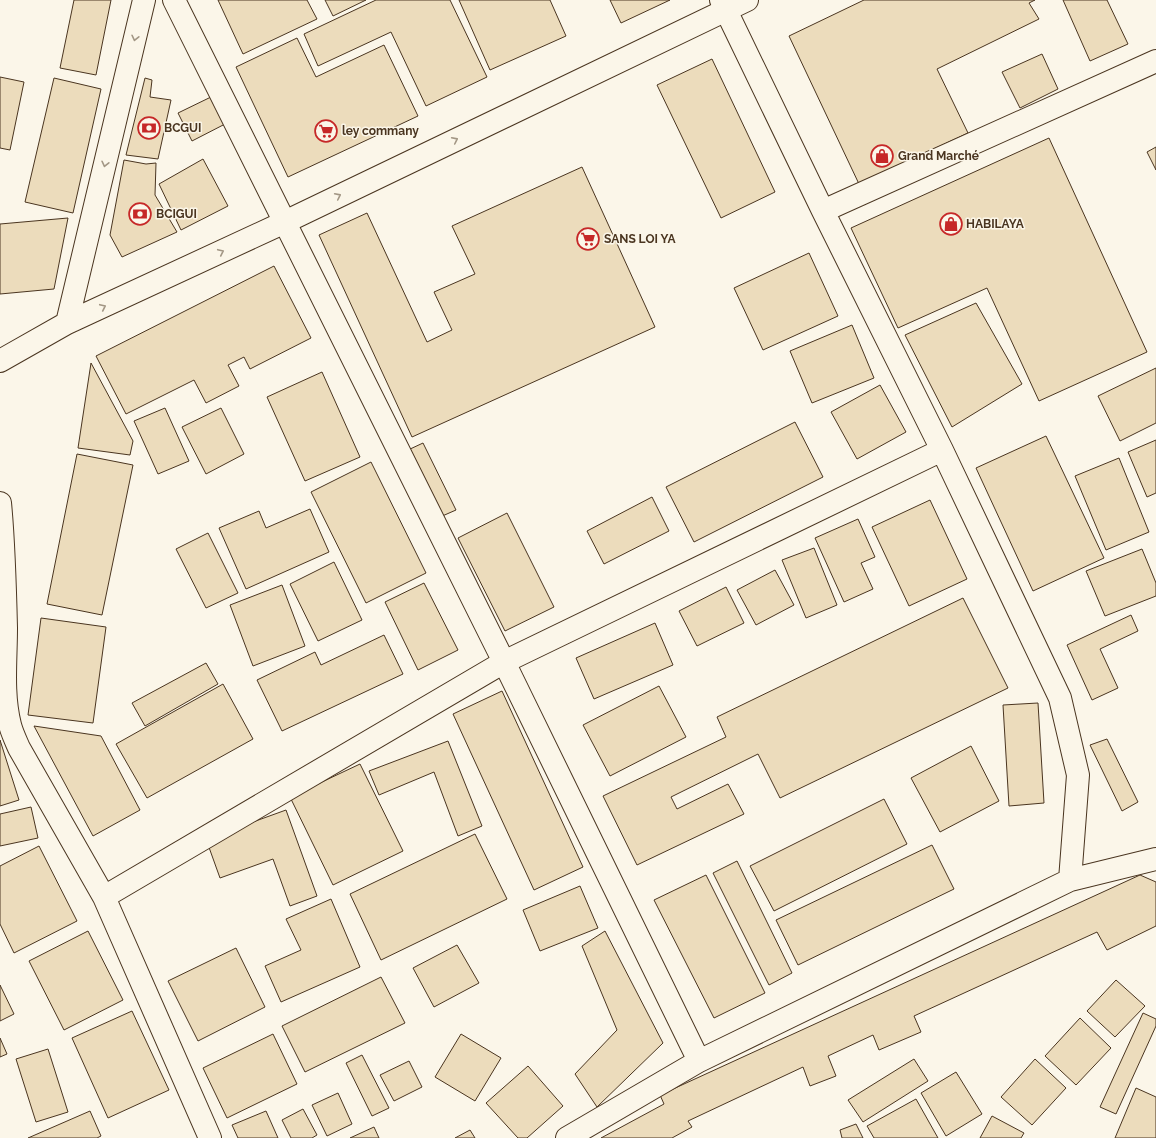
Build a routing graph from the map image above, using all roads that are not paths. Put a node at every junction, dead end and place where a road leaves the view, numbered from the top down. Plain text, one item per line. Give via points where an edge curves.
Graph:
1 (144, 0) edge
2 (174, 0) edge
3 (747, 0) edge
4 (723, 5) edge
5 (1156, 61) edge
6 (823, 211) junction
7 (285, 222) junction
8 (68, 324) junction
9 (0, 361) edge
10 (942, 450) junction
11 (0, 503) edge
12 (504, 662) junction
13 (1156, 859) edge
14 (1070, 880) junction
15 (104, 896) junction
16 (699, 1061) junction
17 (210, 1138) edge
18 (567, 1138) edge

1 -> 8 street
2 - 7 street
3 - 4 street
4 - 6 street
7 -> 4 street
5 - 6 street
6 - 10 street
8 -> 7 street
7 - 12 street
8 - 9 street
10 - 12 street
10 - 14 street via 1060,698 1078,776
11 - 15 street via 6,629 5,674 10,726 19,748
12 - 15 street
12 - 16 street
13 - 14 street
14 - 16 street
15 - 17 street
16 - 18 street

